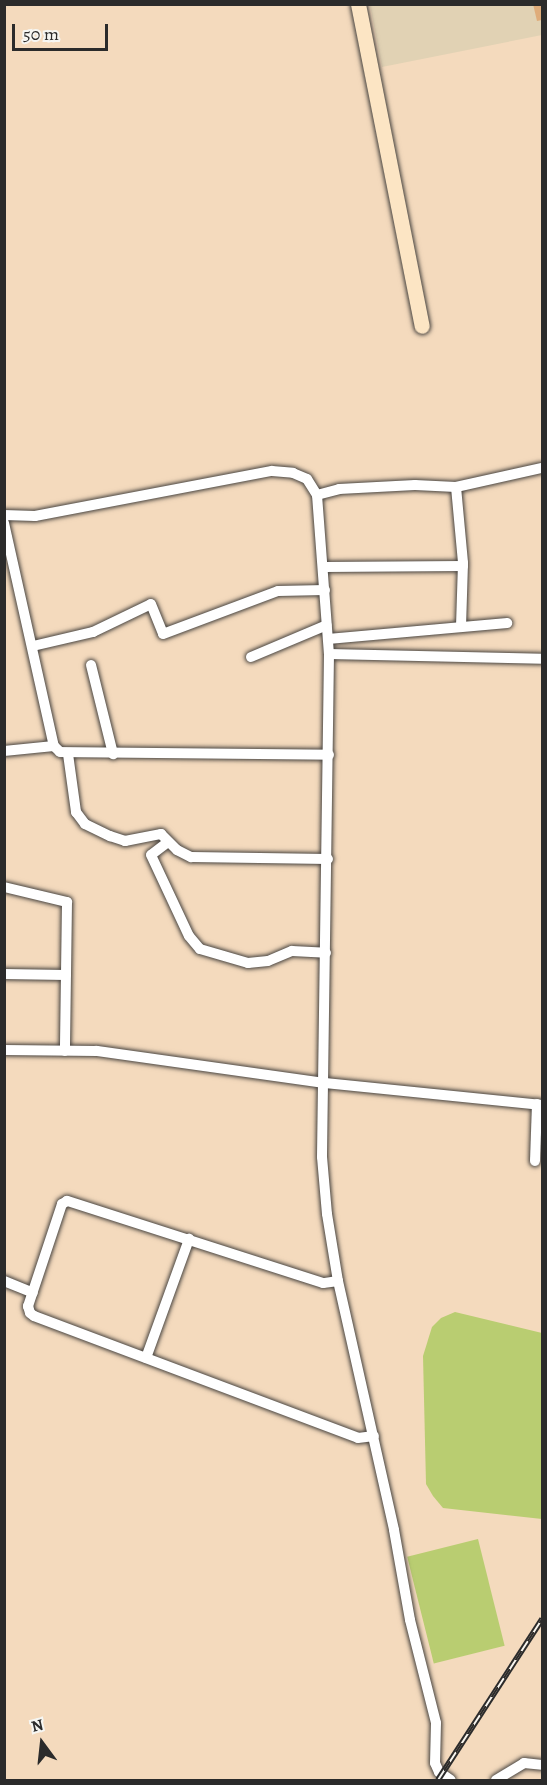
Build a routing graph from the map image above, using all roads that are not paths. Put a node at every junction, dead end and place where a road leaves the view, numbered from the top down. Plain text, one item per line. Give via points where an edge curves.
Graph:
1 (358, 4) edge
2 (422, 326) dead end
3 (543, 468) edge
4 (456, 487) junction
5 (317, 495) junction
6 (4, 515) edge
7 (4, 523) edge
8 (9, 566) edge
9 (463, 566) junction
10 (324, 567) junction
11 (325, 590) junction
12 (507, 623) dead end
13 (327, 625) junction
14 (461, 626) junction
15 (328, 639) junction
16 (33, 645) junction
17 (329, 654) junction
18 (251, 657) dead end
19 (543, 659) edge
20 (91, 665) dead end
21 (54, 746) junction
22 (4, 751) edge
23 (68, 754) junction
24 (113, 754) junction
25 (329, 755) junction
26 (168, 842) junction
27 (328, 859) junction
28 (4, 887) edge
29 (326, 953) junction
30 (4, 974) edge
31 (66, 975) junction
32 (4, 1050) edge
33 (65, 1051) junction
34 (325, 1083) junction
35 (540, 1104) edge
36 (535, 1161) dead end
37 (189, 1239) junction
38 (4, 1281) edge
39 (338, 1281) junction
40 (33, 1293) junction
41 (146, 1358) junction
42 (374, 1436) junction
43 (543, 1765) edge
44 (451, 1780) edge
45 (496, 1780) edge

1 - 2 street
3 - 4 street
4 - 5 street via 339,489
4 - 9 street
5 - 6 street via 307,479 272,471 35,516
5 - 10 street
7 - 8 street
8 - 16 street
9 - 10 street
9 - 14 street
10 - 11 street
11 - 13 street
11 - 16 street via 278,591 163,634 151,604 93,632
12 - 14 street
13 - 15 street
13 - 18 street
14 - 15 street
15 - 17 street
16 - 21 street
17 - 19 street
17 - 25 street
20 - 24 street
21 - 22 street
21 - 23 street
23 - 24 street
23 - 26 street via 76,812 85,824 125,841 161,834
24 - 25 street
25 - 27 street
26 - 27 street via 191,857
26 - 29 street via 151,855 189,936 200,949 248,963 268,961 292,951
27 - 29 street
28 - 31 street via 67,902
29 - 34 street
30 - 31 street
31 - 33 street
32 - 33 street
33 - 34 street via 97,1051
34 - 35 street
34 - 39 street via 322,1157
35 - 36 street
37 - 39 street via 323,1283
37 - 40 street via 64,1202
37 - 41 street
38 - 40 street
39 - 42 street
40 - 41 street via 28,1306 34,1316
41 - 42 street via 358,1438
42 - 44 street via 410,1620 436,1723 435,1763 439,1772
43 - 45 street via 524,1763

